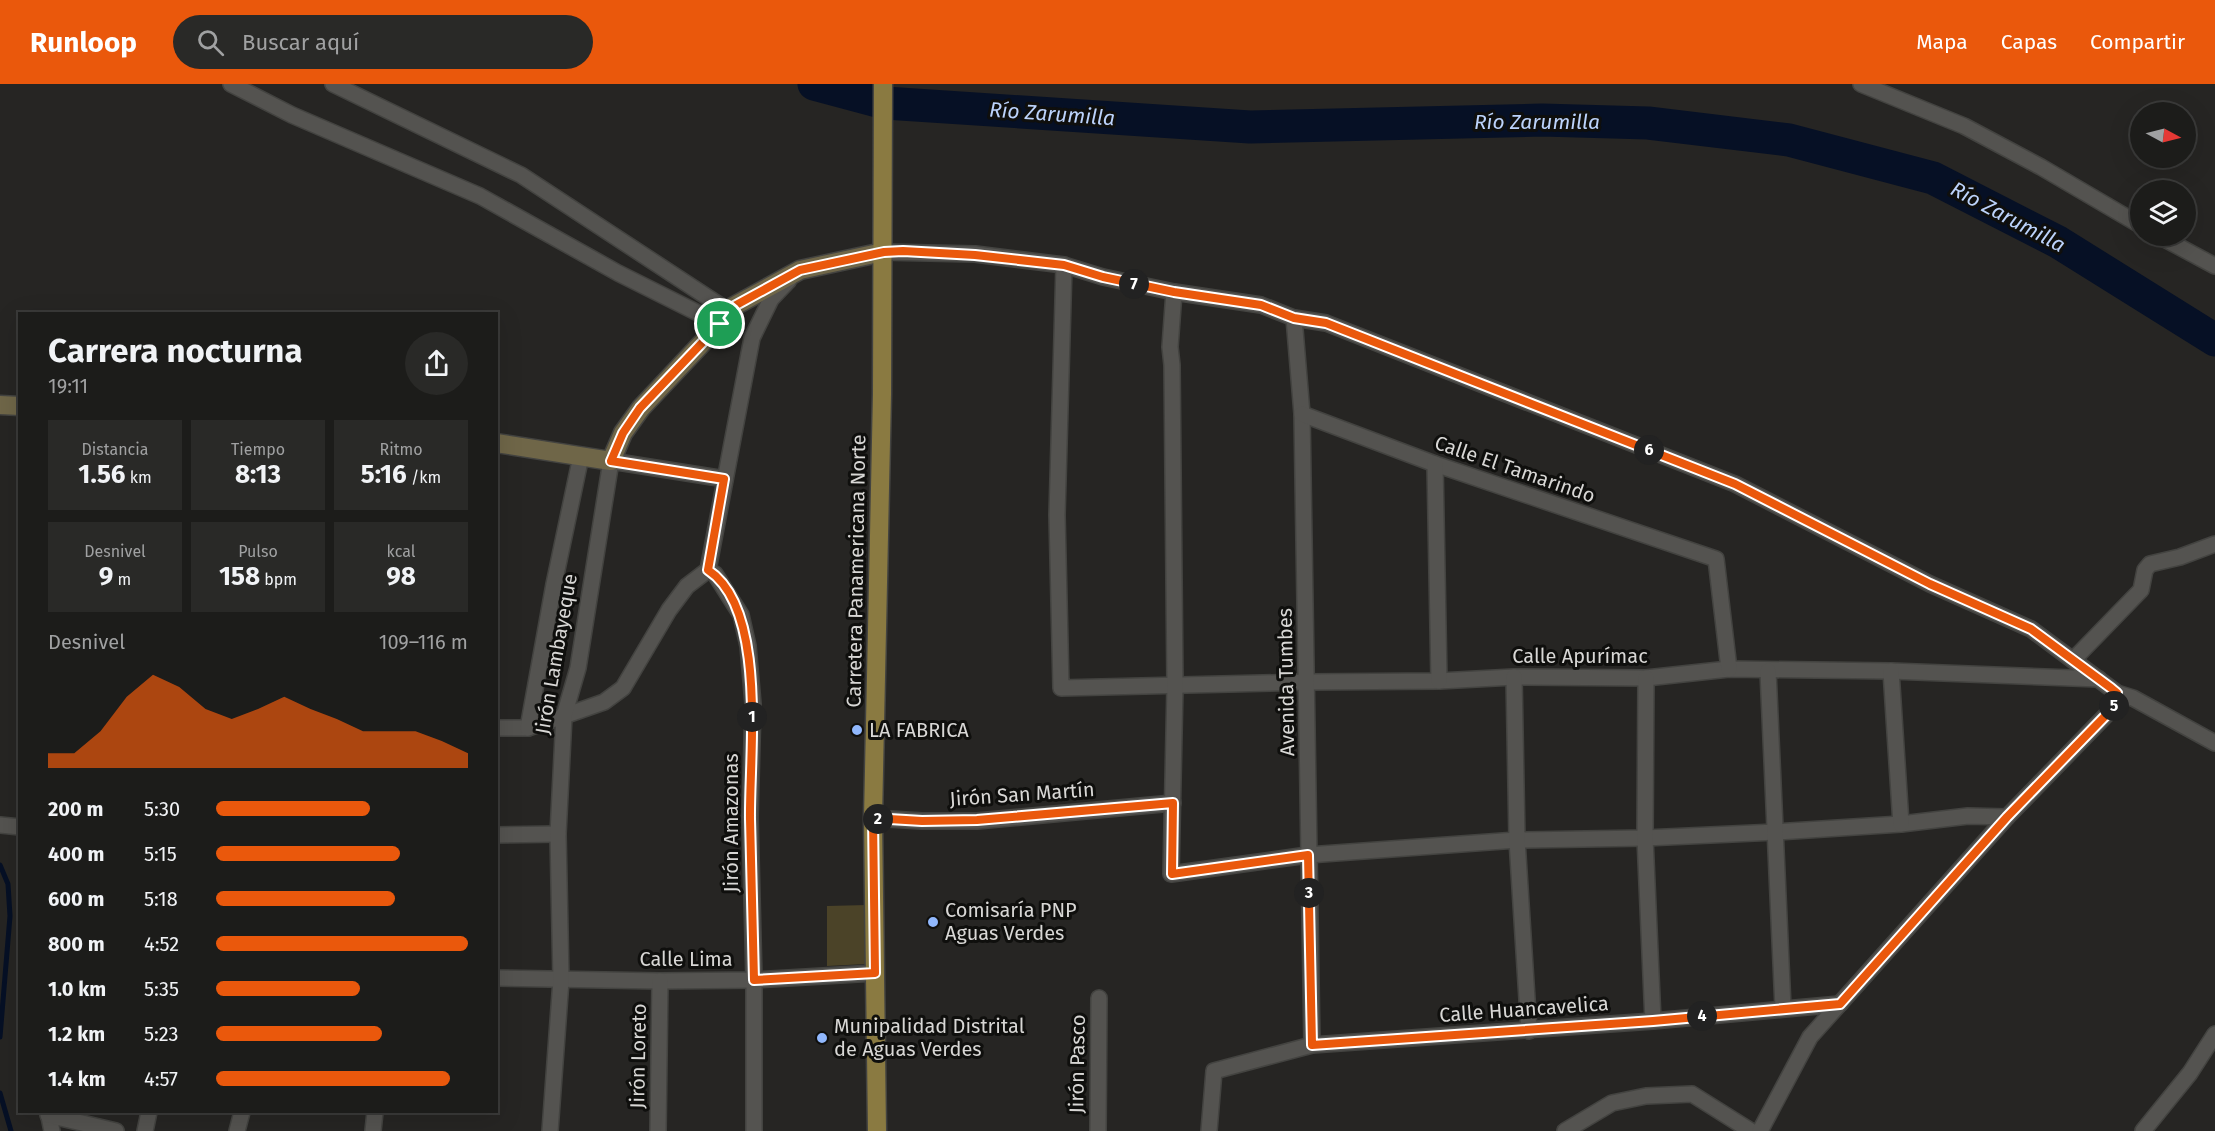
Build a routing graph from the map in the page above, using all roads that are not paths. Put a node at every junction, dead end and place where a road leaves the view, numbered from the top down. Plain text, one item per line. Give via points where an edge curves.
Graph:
1 (231, 84) edge
2 (333, 84) edge
3 (883, 84) edge
4 (1861, 84) edge
5 (2130, 219) edge
6 (2178, 246) edge
7 (884, 252) junction
8 (1064, 265) junction
9 (2215, 266) edge
10 (800, 270) junction
11 (1174, 292) junction
12 (724, 317) junction
13 (1294, 318) junction
14 (0, 405) edge
15 (18, 406) edge
16 (1302, 414) junction
17 (498, 443) edge
18 (581, 456) junction
19 (611, 461) junction
20 (1435, 464) junction
21 (724, 479) junction
22 (2215, 544) edge
23 (708, 570) junction
24 (2074, 659) junction
25 (1729, 669) junction
26 (1891, 670) junction
27 (1768, 671) junction
28 (1514, 678) junction
29 (1646, 678) junction
30 (2099, 679) junction
31 (1439, 681) junction
32 (1308, 682) junction
33 (1175, 686) junction
34 (2117, 693) junction
35 (564, 716) junction
36 (498, 728) edge
37 (528, 728) junction
38 (2215, 742) edge
39 (1173, 803) junction
40 (2007, 817) junction
41 (873, 818) junction
42 (1901, 824) junction
43 (0, 825) edge
44 (18, 827) edge
45 (1776, 832) junction
46 (558, 834) junction
47 (498, 835) edge
48 (1645, 838) junction
49 (1517, 840) junction
50 (1308, 855) junction
51 (875, 973) junction
52 (498, 978) edge
53 (561, 980) junction
54 (754, 980) junction
55 (660, 981) junction
56 (1099, 998) dead end
57 (1840, 1004) junction
58 (1783, 1008) junction
59 (1653, 1021) junction
60 (1528, 1030) junction
61 (2215, 1034) edge
62 (1312, 1045) junction
63 (48, 1113) edge
64 (149, 1113) edge
65 (242, 1113) edge
66 (375, 1113) edge
67 (52, 1131) edge
68 (116, 1131) edge
69 (145, 1131) edge
70 (237, 1131) edge
71 (373, 1131) edge
72 (550, 1131) edge
73 (658, 1131) edge
74 (754, 1131) edge
75 (877, 1131) edge
76 (1098, 1131) edge
77 (1209, 1131) edge
78 (1565, 1131) edge
79 (1751, 1131) edge
80 (1761, 1131) edge
81 (2143, 1131) edge

1 - 12 street via 292,115 480,196 618,273
2 - 12 street via 520,175
3 - 7 main road, Carretera Panamericana Norte
4 - 5 street via 1964,126
6 - 9 street
7 - 8 street via 975,255
7 - 10 street, Jirón Lambayeque
7 - 41 main road, Carretera Panamericana Norte
8 - 11 street
8 - 33 street, Calle Apurímac via 1057,515 1061,688
10 - 12 street, Jirón Lambayeque
10 - 21 street via 771,299 752,338
11 - 13 street via 1261,305
11 - 33 street via 1170,346
12 - 19 street, Jirón Lambayeque via 640,408
13 - 16 street, Avenida Tumbes
13 - 24 street via 1326,323 1735,484 1930,584 2031,629
14 - 15 street
16 - 20 street, Calle El Tamarindo
16 - 32 street, Avenida Tumbes
17 - 18 street
18 - 19 street
18 - 37 street
19 - 21 street
19 - 35 street, Jirón Lambayeque via 578,668
20 - 25 street, Calle El Tamarindo via 1716,559
20 - 31 street
21 - 23 street
22 - 24 street via 2150,564 2140,590
23 - 35 street via 687,586 669,610 623,688 604,702
23 - 54 street, Jirón Amazonas via 715,574 741,615 748,646 753,704 750,817
24 - 30 street
25 - 27 street, Calle Apurímac
25 - 29 street, Calle Apurímac
26 - 27 street, Calle Apurímac
26 - 30 street, Calle Apurímac
26 - 42 street
27 - 45 street
28 - 29 street, Calle Apurímac
28 - 31 street, Calle Apurímac
28 - 49 street
29 - 48 street
30 - 34 street
31 - 32 street, Calle Apurímac
32 - 33 street, Calle Apurímac
32 - 50 street, Avenida Tumbes
33 - 39 street
34 - 38 street
34 - 40 street via 2112,709
35 - 37 street
35 - 46 street, Jirón Lambayeque
36 - 37 street
39 - 41 street, Jirón San Martín via 977,820
39 - 50 street via 1172,874
40 - 42 street via 1968,816
40 - 57 street
41 - 51 main road, Carretera Panamericana Norte
42 - 45 street
43 - 44 street
45 - 48 street
45 - 58 street
46 - 47 street
46 - 53 street, Jirón Lambayeque
48 - 49 street
48 - 59 street
49 - 50 street
49 - 60 street
50 - 62 street, Avenida Tumbes
51 - 54 street, Calle Lima
51 - 75 main road, Carretera Panamericana Norte
52 - 53 street, Calle Lima
53 - 55 street, Calle Lima
53 - 72 street, Jirón Lambayeque
54 - 55 street, Calle Lima
54 - 74 street, Jirón Amazonas
55 - 73 street, Jirón Loreto
56 - 76 street, Jirón Pasco
57 - 58 street, Calle Huancavelica
57 - 80 street via 1810,1037
58 - 59 street, Calle Huancavelica
59 - 60 street, Calle Huancavelica
60 - 62 street, Calle Huancavelica
61 - 81 street
62 - 77 street, Calle Huancavelica via 1214,1071
63 - 67 street
63 - 68 street
64 - 69 street
65 - 70 street
66 - 71 street
78 - 79 street via 1612,1103 1646,1095 1692,1094

